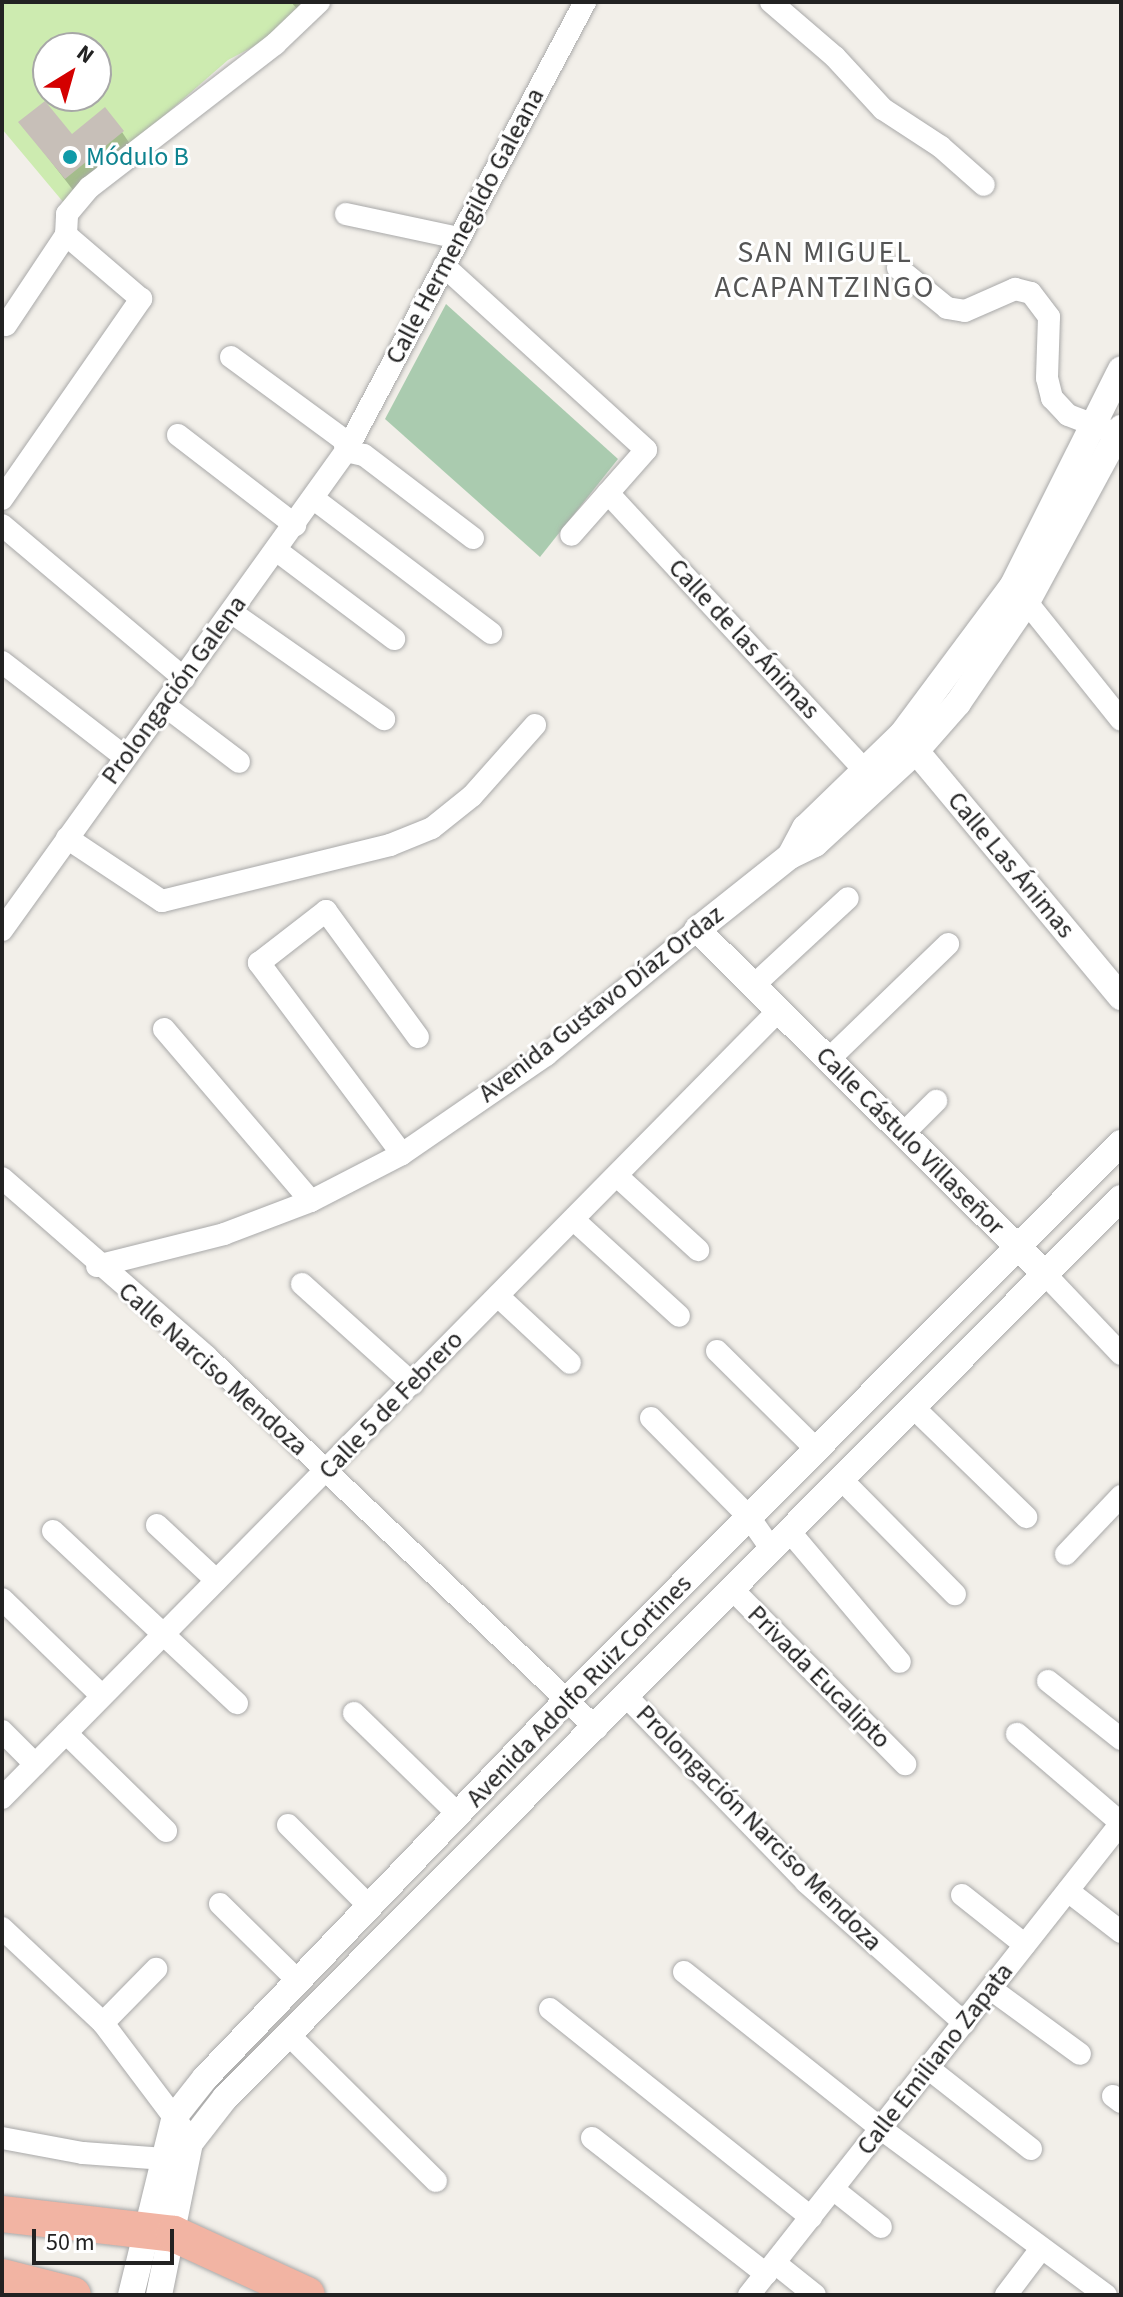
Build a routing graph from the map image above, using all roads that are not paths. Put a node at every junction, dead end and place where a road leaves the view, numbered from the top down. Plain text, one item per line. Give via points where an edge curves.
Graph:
1 (319, 2) edge
2 (585, 2) edge
3 (771, 2) edge
4 (984, 185) dead end
5 (346, 214) dead end
6 (66, 235) junction
7 (459, 238) junction
8 (444, 266) junction
9 (898, 268) dead end
10 (6, 325) dead end
11 (231, 357) dead end
12 (1121, 369) edge
13 (1093, 425) junction
14 (1120, 434) edge
15 (178, 435) dead end
16 (346, 451) junction
17 (608, 493) junction
18 (2, 499) edge
19 (314, 499) junction
20 (2, 525) edge
21 (295, 525) junction
22 (571, 535) dead end
23 (473, 538) dead end
24 (276, 550) junction
25 (1020, 594) junction
26 (231, 612) junction
27 (491, 633) dead end
28 (394, 639) dead end
29 (2, 662) edge
30 (184, 678) junction
31 (164, 705) junction
32 (384, 719) dead end
33 (1121, 720) edge
34 (535, 725) dead end
35 (909, 742) junction
36 (125, 757) junction
37 (239, 762) dead end
38 (872, 778) junction
39 (67, 838) junction
40 (848, 898) dead end
41 (2, 930) edge
42 (697, 930) junction
43 (948, 944) dead end
44 (753, 986) junction
45 (1121, 997) edge
46 (778, 1011) junction
47 (164, 1029) dead end
48 (418, 1037) dead end
49 (828, 1060) junction
50 (936, 1101) dead end
51 (903, 1134) junction
52 (1121, 1143) edge
53 (402, 1154) junction
54 (617, 1176) junction
55 (2, 1178) edge
56 (1121, 1198) edge
57 (311, 1201) junction
58 (574, 1220) junction
59 (1016, 1246) junction
60 (698, 1250) dead end
61 (97, 1266) junction
62 (1045, 1274) junction
63 (302, 1284) dead end
64 (498, 1296) junction
65 (679, 1316) dead end
66 (717, 1351) dead end
67 (1121, 1354) edge
68 (570, 1363) dead end
69 (413, 1384) junction
70 (913, 1407) junction
71 (651, 1418) dead end
72 (815, 1448) junction
73 (327, 1471) junction
74 (841, 1479) junction
75 (1121, 1496) edge
76 (749, 1517) junction
77 (1026, 1517) dead end
78 (157, 1525) dead end
79 (53, 1531) dead end
80 (781, 1541) junction
81 (1066, 1554) dead end
82 (216, 1580) junction
83 (733, 1590) junction
84 (955, 1594) dead end
85 (2, 1599) edge
86 (163, 1636) junction
87 (900, 1662) dead end
88 (1048, 1681) dead end
89 (102, 1696) junction
90 (627, 1697) junction
91 (567, 1700) junction
92 (237, 1703) dead end
93 (354, 1713) dead end
94 (596, 1728) junction
95 (2, 1731) edge
96 (66, 1733) junction
97 (1017, 1734) dead end
98 (1121, 1739) edge
99 (35, 1764) junction
100 (905, 1764) dead end
101 (499, 1773) junction
102 (2, 1798) edge
103 (525, 1799) junction
104 (459, 1815) junction
105 (1116, 1818) edge
106 (288, 1825) dead end
107 (166, 1831) dead end
108 (1068, 1891) junction
109 (962, 1895) dead end
110 (220, 1904) dead end
111 (369, 1906) junction
112 (2, 1928) edge
113 (1121, 1932) edge
114 (1025, 1945) junction
115 (156, 1969) dead end
116 (684, 1972) dead end
117 (299, 1982) junction
118 (991, 1989) junction
119 (550, 2009) dead end
120 (103, 2023) junction
121 (964, 2023) junction
122 (289, 2035) junction
123 (1080, 2054) dead end
124 (928, 2068) junction
125 (205, 2078) junction
126 (225, 2098) junction
127 (175, 2116) junction
128 (880, 2128) junction
129 (2, 2138) edge
130 (592, 2138) dead end
131 (1031, 2149) dead end
132 (180, 2154) junction
133 (436, 2181) dead end
134 (833, 2189) junction
135 (2, 2214) edge
136 (811, 2217) junction
137 (881, 2227) dead end
138 (160, 2233) junction
139 (1040, 2250) junction
140 (770, 2268) junction
141 (2, 2277) edge
142 (73, 2295) edge
143 (131, 2295) edge
144 (159, 2295) edge
145 (307, 2295) edge
146 (749, 2295) edge
147 (815, 2295) edge
148 (1006, 2295) edge
149 (1106, 2295) edge

1 - 6 street via 275,44 90,187 67,214
2 - 7 street, Calle Hermenegildo Galeana
3 - 4 street via 835,57 883,109 941,147
5 - 7 street
6 - 10 street
6 - 18 street via 141,299
7 - 8 street, Calle Hermenegildo Galeana
8 - 16 street, Calle Hermenegildo Galeana
8 - 17 street via 646,450
9 - 13 street via 947,308 965,311 1015,289 1031,293 1049,317 1047,378 1052,398 1068,415
11 - 16 street via 344,440
12 - 13 street, Avenida Gustavo Díaz Ordaz
13 - 14 street
13 - 25 street, Avenida Gustavo Díaz Ordaz
14 - 25 street, Avenida Gustavo Díaz Ordaz
15 - 21 street
16 - 19 street, Prolongación Galena
16 - 23 street via 364,455
17 - 22 street
17 - 38 street, Calle de las Ánimas
19 - 21 street, Prolongación Galena
19 - 27 street
20 - 30 street
21 - 24 street, Prolongación Galena
24 - 26 street, Prolongación Galena
24 - 28 street
25 - 33 street
25 - 35 street, Avenida Gustavo Díaz Ordaz
26 - 30 street, Prolongación Galena
26 - 32 street
29 - 36 street
30 - 31 street, Prolongación Galena
31 - 36 street, Prolongación Galena
31 - 37 street
34 - 39 street via 472,796 432,828 390,845 162,901
35 - 38 street, Avenida Gustavo Díaz Ordaz
35 - 45 street, Calle Las Ánimas
36 - 39 street, Prolongación Galena
38 - 42 street, Avenida Gustavo Díaz Ordaz via 805,828 790,856
39 - 41 street, Prolongación Galena
40 - 44 street
42 - 44 street, Calle Cástulo Villaseñor
42 - 53 street, Avenida Gustavo Díaz Ordaz via 546,1055
43 - 49 street
44 - 46 street, Calle Cástulo Villaseñor
46 - 49 street, Calle Cástulo Villaseñor
46 - 54 street, Calle 5 de Febrero
47 - 57 street
48 - 53 street via 326,911 259,963
49 - 51 street, Calle Cástulo Villaseñor
50 - 51 street
51 - 59 street, Calle Cástulo Villaseñor
52 - 59 street, Avenida Adolfo Ruiz Cortines
53 - 57 street, Avenida Gustavo Díaz Ordaz
54 - 58 street, Calle 5 de Febrero
54 - 60 street
55 - 61 street, Calle Narciso Mendoza
56 - 62 street, Avenida Adolfo Ruiz Cortines
57 - 61 street, Avenida Gustavo Díaz Ordaz via 224,1234
58 - 64 street, Calle 5 de Febrero
58 - 65 street
59 - 62 street, Calle Cástulo Villaseñor
59 - 72 street, Avenida Adolfo Ruiz Cortines
61 - 73 street, Calle Narciso Mendoza via 207,1357
62 - 67 street, Calle Cástulo Villaseñor
62 - 70 street, Avenida Adolfo Ruiz Cortines
63 - 69 street
64 - 68 street
64 - 69 street, Calle 5 de Febrero
66 - 72 street
69 - 73 street, Calle 5 de Febrero
70 - 74 street, Avenida Adolfo Ruiz Cortines
70 - 77 street
71 - 76 street
72 - 76 street, Avenida Adolfo Ruiz Cortines
73 - 82 street, Calle 5 de Febrero
73 - 91 street, Calle Narciso Mendoza
74 - 80 street, Avenida Adolfo Ruiz Cortines
74 - 84 street
75 - 81 street
76 - 80 street
76 - 91 street, Avenida Adolfo Ruiz Cortines
78 - 82 street
79 - 86 street
80 - 83 street, Avenida Adolfo Ruiz Cortines
80 - 87 street
82 - 86 street, Calle 5 de Febrero
83 - 90 street, Avenida Adolfo Ruiz Cortines
83 - 100 street, Privada Eucalipto
85 - 89 street
86 - 89 street, Calle 5 de Febrero
86 - 92 street
88 - 98 street
89 - 96 street, Calle 5 de Febrero
90 - 94 street, Avenida Adolfo Ruiz Cortines
90 - 121 street, Prolongación Narciso Mendoza via 806,1882
91 - 94 street, Calle Narciso Mendoza
91 - 101 street, Avenida Adolfo Ruiz Cortines
93 - 104 street
94 - 103 street, Avenida Adolfo Ruiz Cortines
95 - 99 street
96 - 99 street, Calle 5 de Febrero
96 - 107 street
97 - 105 street
99 - 102 street, Calle 5 de Febrero
101 - 103 street
101 - 104 street, Avenida Adolfo Ruiz Cortines
103 - 122 street, Avenida Adolfo Ruiz Cortines
104 - 111 street, Avenida Adolfo Ruiz Cortines
105 - 108 street, Calle Emiliano Zapata
106 - 111 street
108 - 113 street
108 - 114 street, Calle Emiliano Zapata
109 - 114 street
110 - 117 street
111 - 117 street, Avenida Adolfo Ruiz Cortines
112 - 120 street
114 - 118 street, Calle Emiliano Zapata
115 - 120 street
116 - 128 street
117 - 125 street, Avenida Adolfo Ruiz Cortines
118 - 121 street, Calle Emiliano Zapata
118 - 123 street
119 - 136 street
120 - 127 street
121 - 124 street, Calle Emiliano Zapata
122 - 126 street, Avenida Adolfo Ruiz Cortines
122 - 133 street
124 - 128 street, Calle Emiliano Zapata
124 - 131 street
125 - 126 street
125 - 127 street, Avenida Adolfo Ruiz Cortines
126 - 132 street, Avenida Adolfo Ruiz Cortines
127 - 132 street, Avenida Adolfo Ruiz Cortines
128 - 134 street, Calle Emiliano Zapata
128 - 139 street
129 - 132 street
130 - 140 street
132 - 138 street, Avenida Adolfo Ruiz Cortines
134 - 136 street, Calle Emiliano Zapata
134 - 137 street
135 - 138 highway
136 - 140 street, Calle Emiliano Zapata
138 - 143 street, Avenida Adolfo Ruiz Cortines
138 - 144 street, Avenida Adolfo Ruiz Cortines
138 - 145 highway
139 - 148 street
139 - 149 street
140 - 146 street, Calle Emiliano Zapata
140 - 147 street
141 - 142 highway

